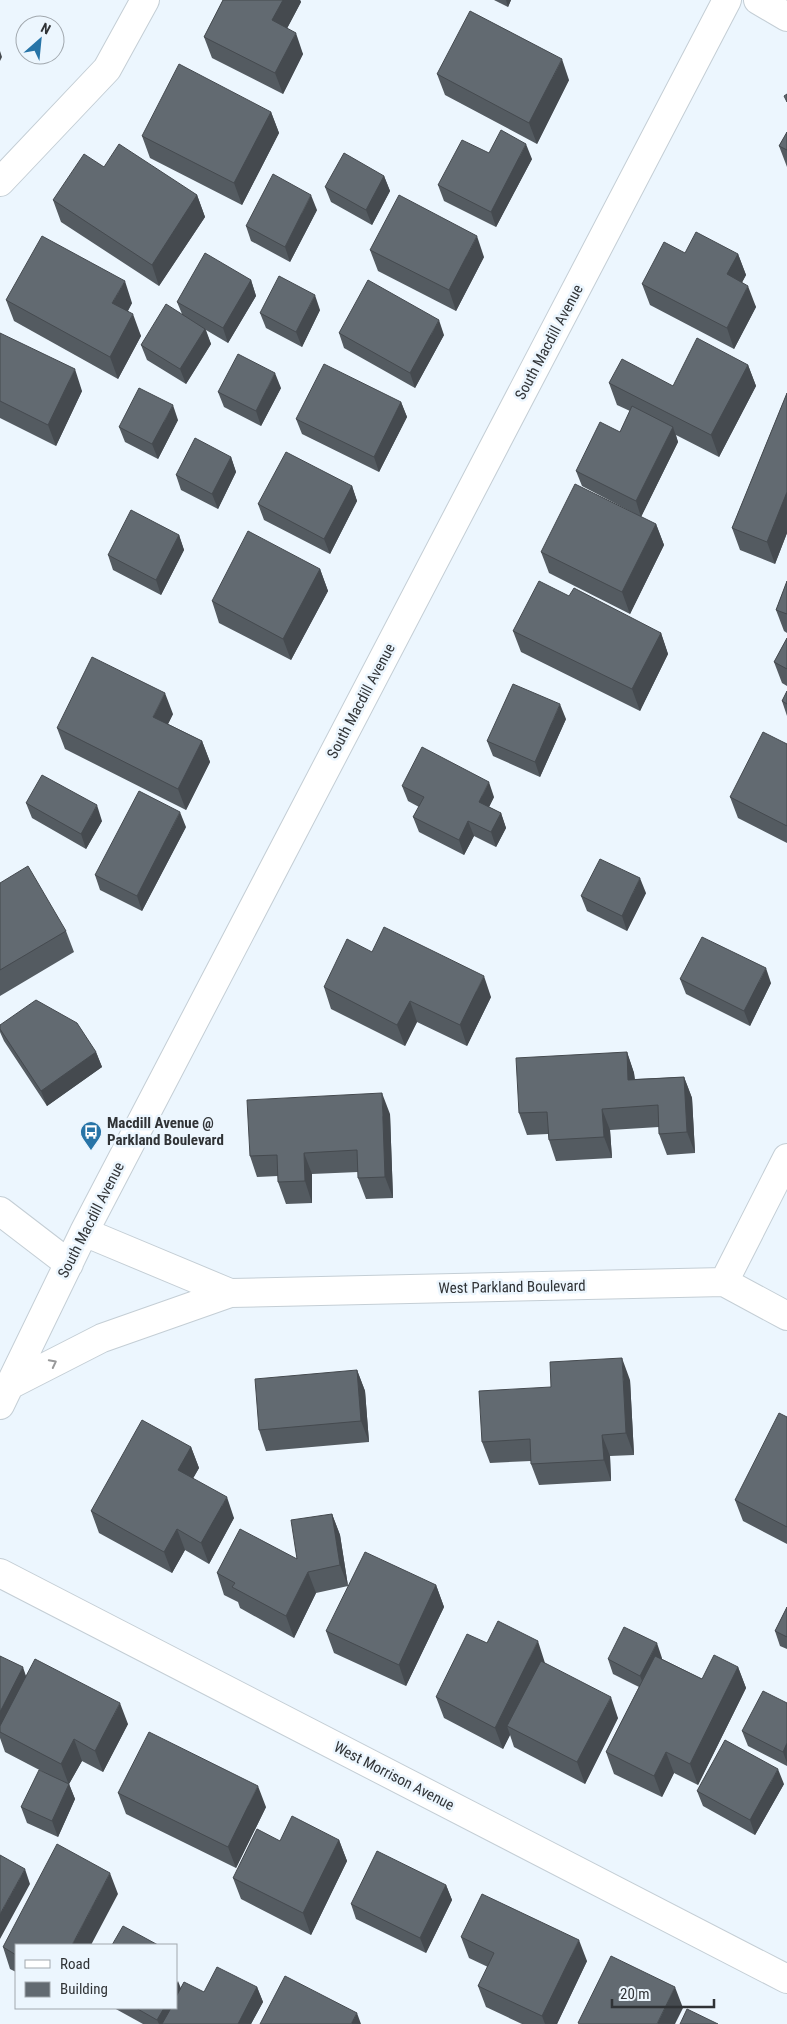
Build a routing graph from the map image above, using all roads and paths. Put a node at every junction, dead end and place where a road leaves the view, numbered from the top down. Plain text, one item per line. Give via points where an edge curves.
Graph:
1 (145, 0) edge
2 (727, 0) edge
3 (758, 0) edge
4 (787, 17) edge
5 (0, 182) edge
6 (787, 1158) edge
7 (0, 1211) edge
8 (84, 1232) junction
9 (69, 1264) junction
10 (724, 1282) junction
11 (230, 1293) junction
12 (787, 1316) edge
13 (5, 1395) edge
14 (0, 1573) edge
15 (787, 1979) edge

1 - 5 street via 108,69
2 - 8 street, South Macdill Avenue
3 - 4 street
6 - 10 street
7 - 9 street
8 - 9 street, South Macdill Avenue
8 - 11 street, West Parkland Boulevard
9 - 13 street, South Macdill Avenue
10 - 11 street, West Parkland Boulevard
10 - 12 street, West Parkland Boulevard
13 -> 11 street, West Parkland Boulevard via 102,1338
14 - 15 street, West Morrison Avenue

